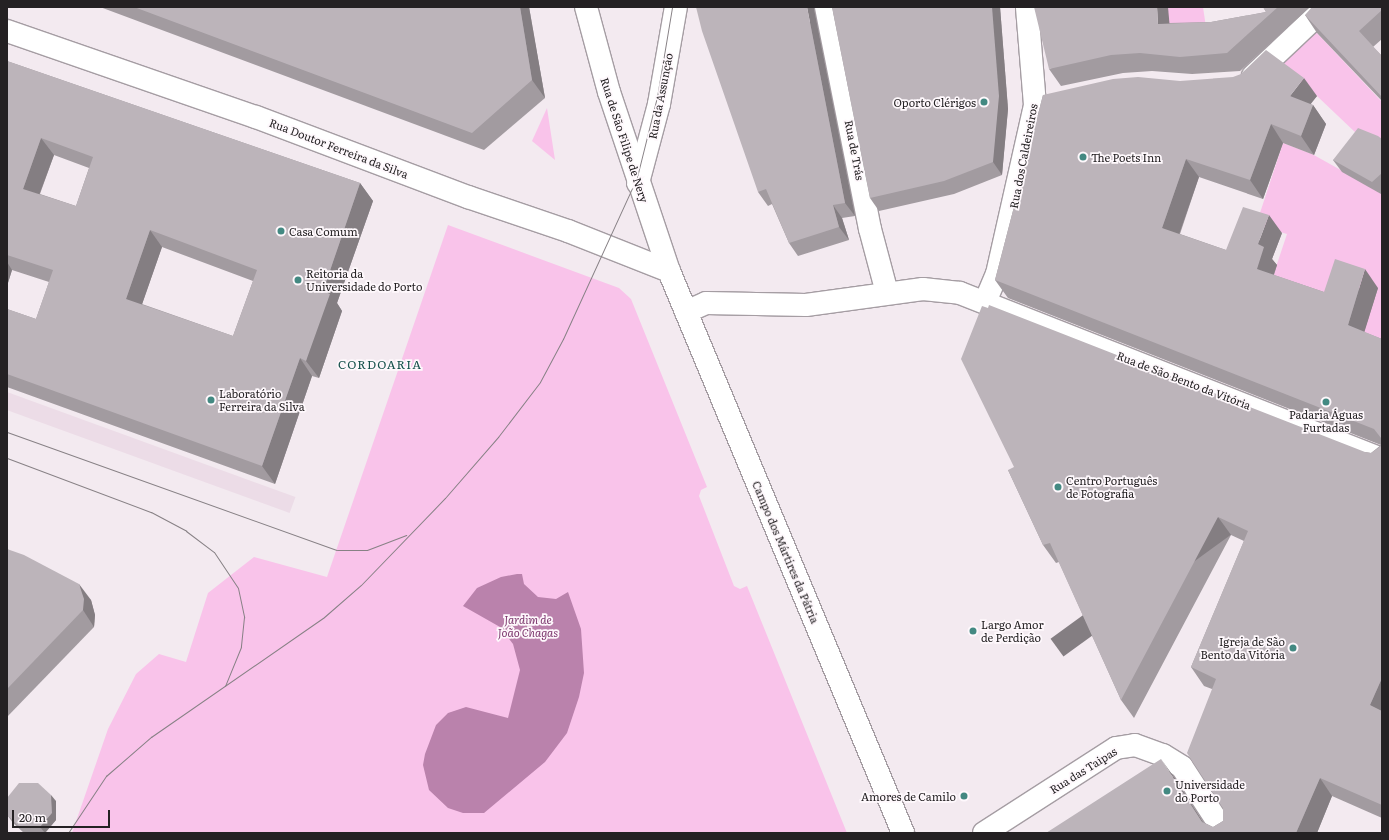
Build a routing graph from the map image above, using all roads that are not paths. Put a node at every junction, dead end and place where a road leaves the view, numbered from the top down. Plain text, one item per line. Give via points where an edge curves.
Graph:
1 (586, 7) edge
2 (676, 7) edge
3 (826, 7) edge
4 (1027, 7) edge
5 (1326, 7) edge
6 (7, 31) edge
7 (1237, 84) edge
8 (1058, 100) edge
9 (1036, 106) junction
10 (638, 183) junction
11 (669, 271) junction
12 (887, 293) junction
13 (985, 302) junction
14 (686, 312) junction
15 (1382, 459) edge
16 (903, 833) edge
17 (984, 833) edge
18 (1225, 833) edge

1 - 10 street, Rua de São Filipe de Nery via 609,92
2 - 10 street, Rua da Assunção via 660,104
3 - 12 street, Rua de Trás via 870,229
4 - 9 street, Rua dos Caldeireiros
5 - 7 street via 1245,83
6 - 11 street, Rua Doutor Ferreira da Silva via 256,117 468,197 568,231
8 - 9 street
9 - 13 street, Rua dos Caldeireiros via 997,274
10 - 11 street, Rua de São Filipe de Nery
11 - 14 street, Campo dos Mártires da Pátria
12 - 13 street, Rua de São Bento da Vitória via 923,289 960,293
12 - 14 street, Rua de São Bento da Vitória via 821,304 706,303
13 - 15 street, Rua de São Bento da Vitória
14 - 16 street, Campo dos Mártires da Pátria
17 - 18 street, Rua das Taipas via 1116,748 1135,744 1163,755 1182,767

